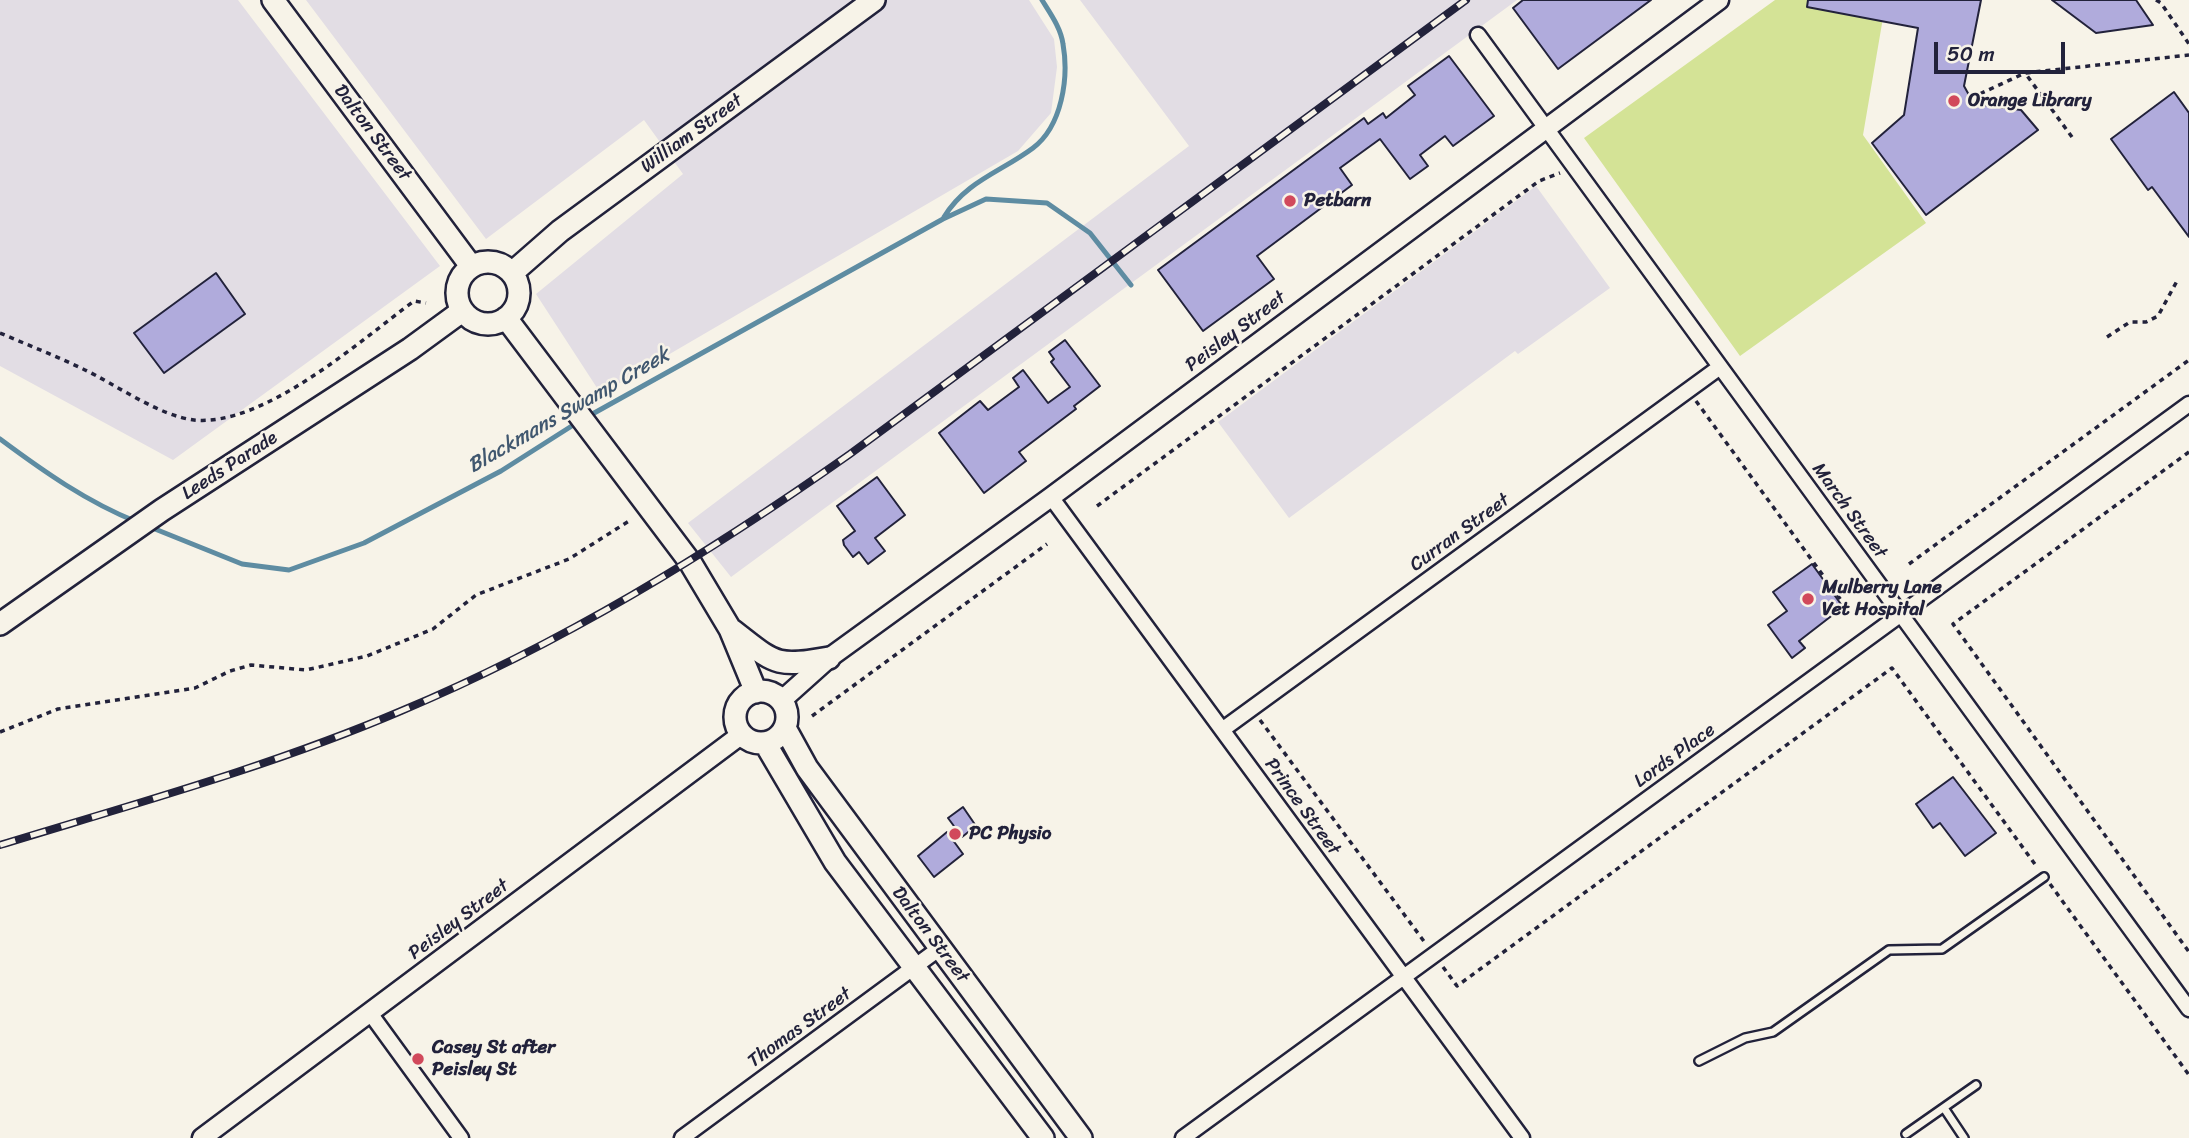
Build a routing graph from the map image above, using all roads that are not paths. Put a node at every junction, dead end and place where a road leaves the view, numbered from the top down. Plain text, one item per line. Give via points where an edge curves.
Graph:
1 (273, 0) edge
2 (874, 0) edge
3 (1719, 0) edge
4 (1478, 35) dead end
5 (1545, 127) junction
6 (471, 266) junction
7 (512, 273) junction
8 (462, 311) junction
9 (506, 318) junction
10 (1720, 367) junction
11 (2189, 405) edge
12 (1051, 497) junction
13 (1901, 615) junction
14 (0, 624) edge
15 (730, 629) junction
16 (829, 658) junction
17 (756, 692) junction
18 (781, 701) junction
19 (785, 727) junction
20 (1222, 730) junction
21 (742, 734) junction
22 (765, 743) junction
23 (2044, 877) dead end
24 (940, 948) junction
25 (914, 968) junction
26 (1403, 977) junction
27 (2189, 1009) edge
28 (370, 1013) junction
29 (1699, 1061) dead end
30 (1976, 1084) dead end
31 (1944, 1108) junction
32 (1906, 1134) dead end
33 (202, 1138) edge
34 (461, 1138) edge
35 (682, 1138) edge
36 (1043, 1138) edge
37 (1081, 1138) edge
38 (1183, 1138) edge
39 (1522, 1138) edge
40 (1964, 1138) edge

1 - 6 main road, Dalton Street
2 - 7 main road, William Street via 560,231
3 - 5 street, Peisley Street
4 - 5 street, March Street
5 - 10 street, March Street
5 - 12 street, Peisley Street
6 - 7 main road via 497,262
6 - 8 main road via 458,282
7 - 9 main road via 518,302
8 - 9 main road via 488,324
8 - 14 main road, Leeds Parade via 162,510
9 - 15 main road via 690,562
10 - 13 street, March Street
10 - 20 street, Curran Street
11 - 13 street, Lords Place
12 - 16 street, Peisley Street
12 - 20 street, Prince Street
13 - 26 street, Lords Place
13 - 27 street, March Street
15 - 16 main road via 770,659 790,665
15 - 17 main road
16 - 18 street, Peisley Street
17 - 18 main road via 770,693
17 - 21 main road via 738,706 735,721
18 - 19 main road
19 - 22 main road
19 - 24 main road, Dalton Street via 807,768
20 - 26 street, Prince Street
21 - 22 main road
21 - 28 street, Peisley Street
22 - 25 main road, Dalton Street via 835,862
23 - 29 lane via 1942,949 1889,950 1773,1032 1745,1038
24 - 25 street, Thomas Street
24 - 37 main road, Dalton Street
25 - 35 street, Thomas Street
25 - 36 main road, Dalton Street
26 - 38 street, Lords Place
26 - 39 street, Prince Street
28 - 33 street, Peisley Street
28 - 34 street
30 - 31 lane
31 - 32 lane
31 - 40 lane

